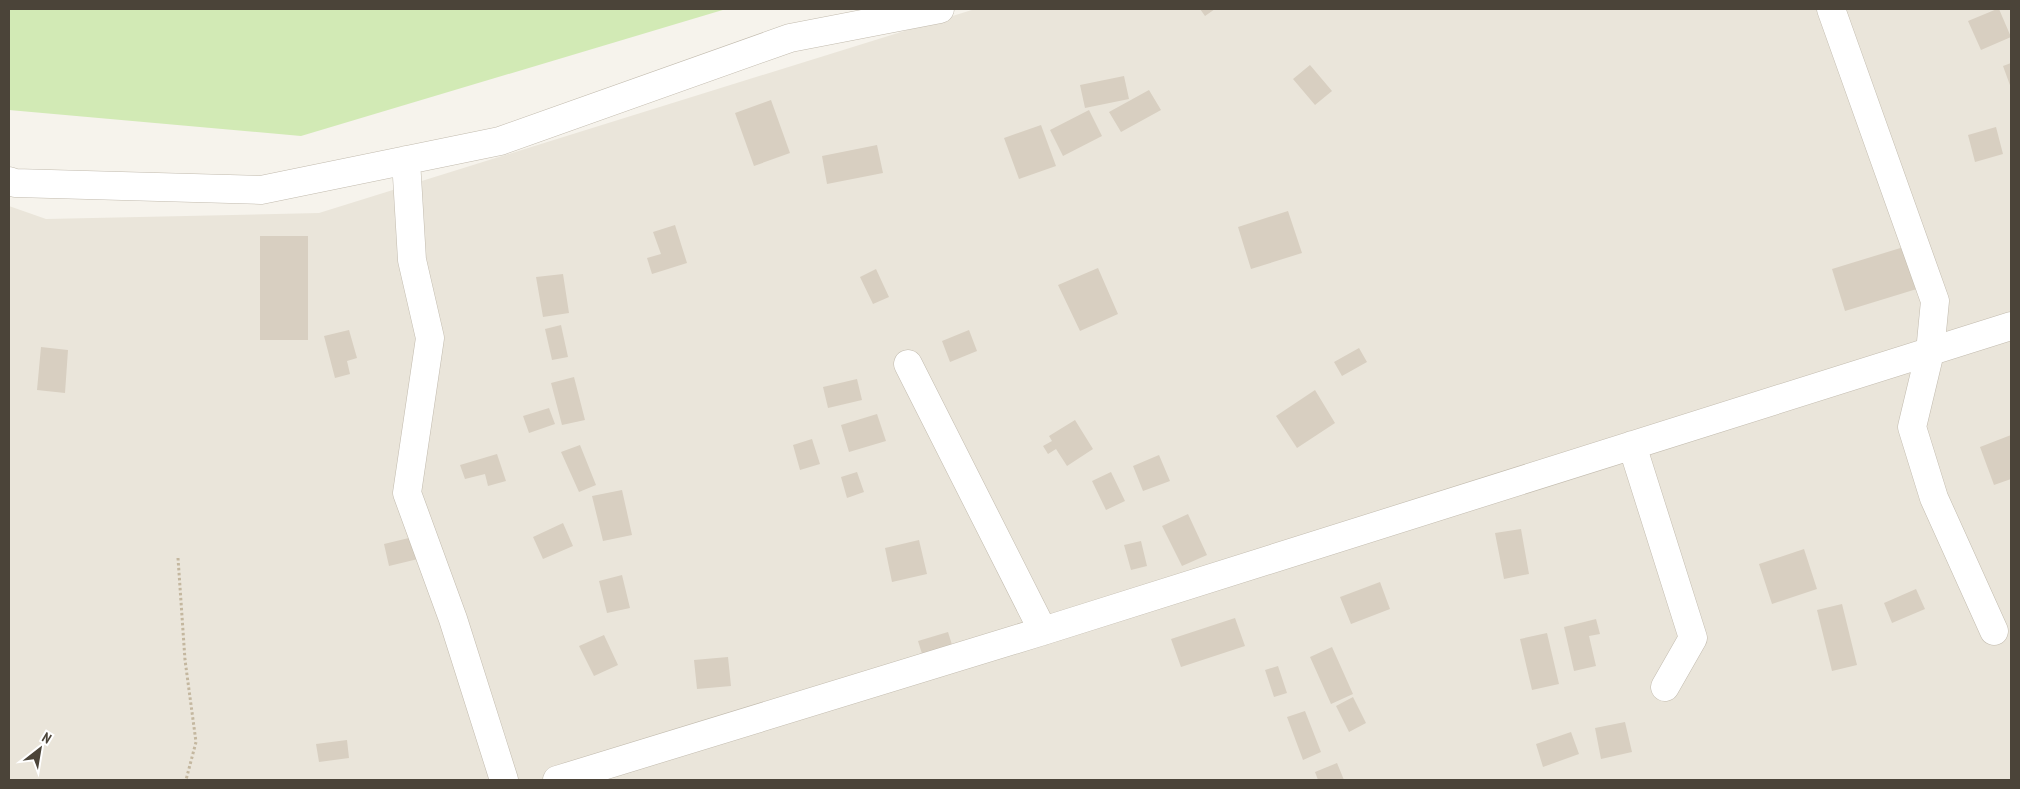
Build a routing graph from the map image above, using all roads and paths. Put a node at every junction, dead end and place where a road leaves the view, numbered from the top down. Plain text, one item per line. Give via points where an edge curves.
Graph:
1 (940, 9) edge
2 (1831, 9) edge
3 (406, 160) junction
4 (9, 181) edge
5 (2011, 326) edge
6 (1930, 352) junction
7 (908, 364) dead end
8 (1632, 446) junction
9 (178, 558) dead end
10 (1043, 631) junction
11 (1994, 631) dead end
12 (1665, 687) dead end
13 (186, 780) edge
14 (504, 780) edge
15 (557, 780) edge

1 - 3 street via 790,38 500,141
2 - 6 street via 1934,301
3 - 4 street via 261,190
3 - 14 street via 412,260 430,338 407,493 453,619
5 - 6 street
6 - 8 street
6 - 11 street via 1912,426 1934,498
7 - 10 street
8 - 10 street
8 - 12 street via 1693,638
9 - 13 path via 185,660 196,742
10 - 15 street

